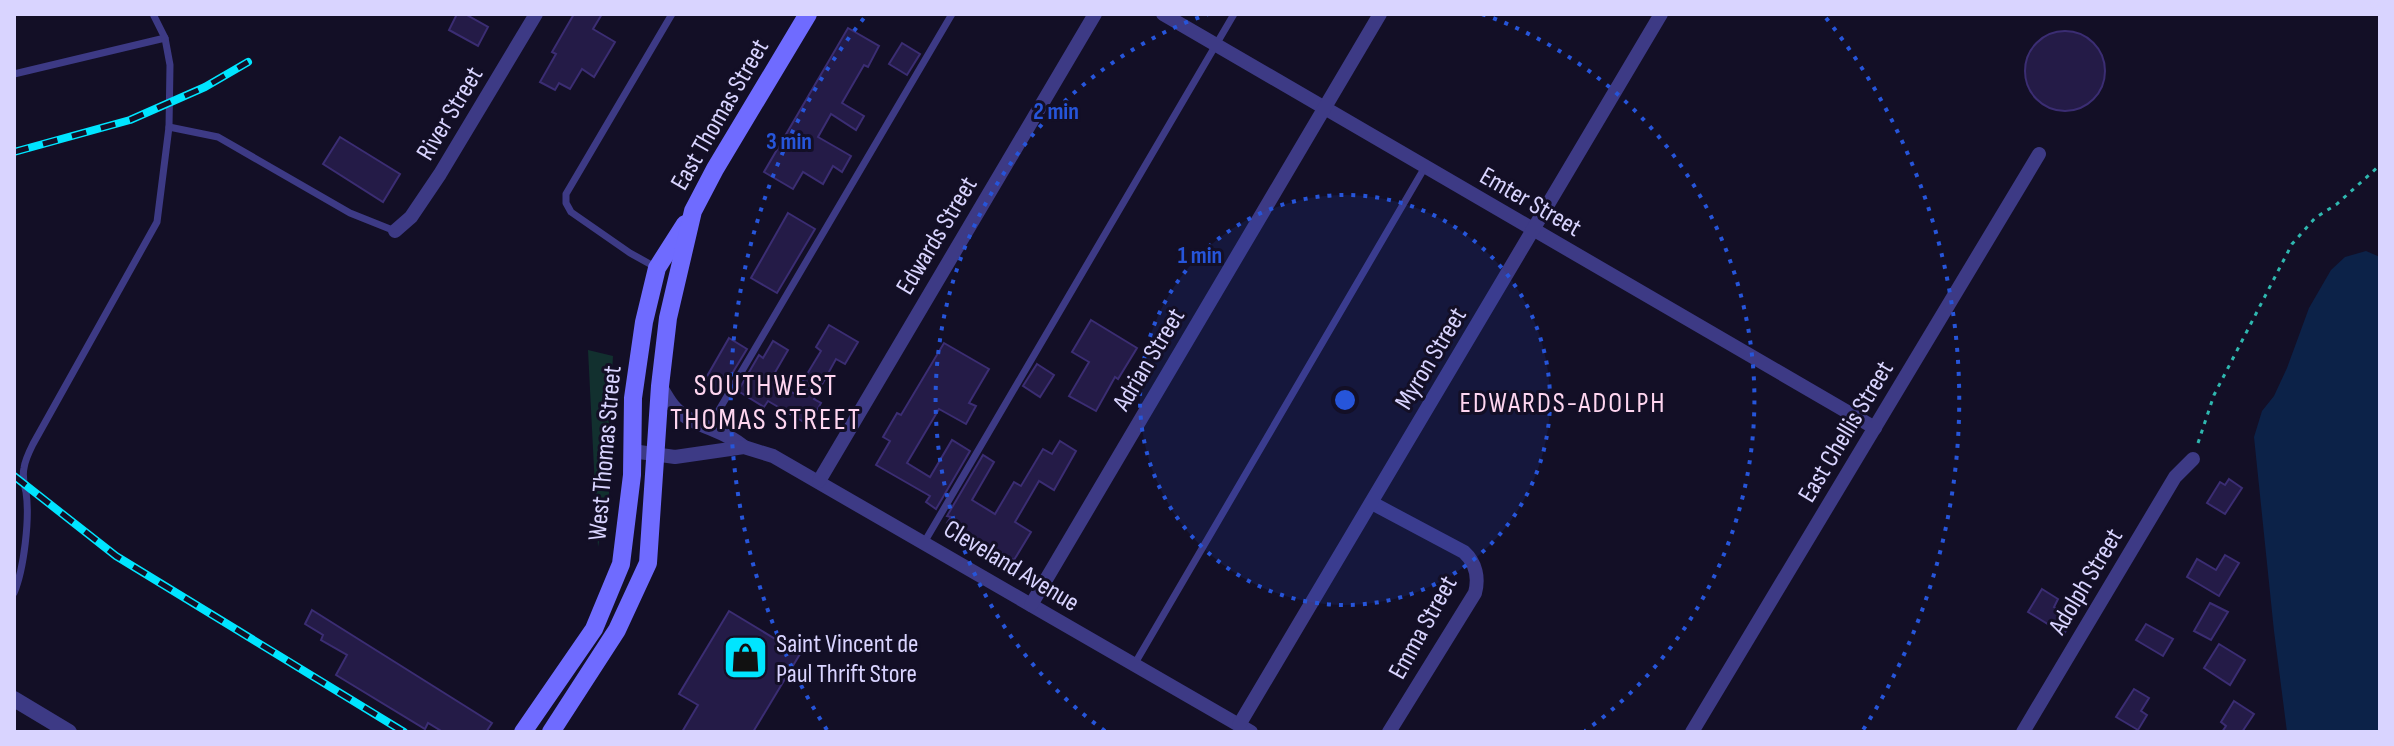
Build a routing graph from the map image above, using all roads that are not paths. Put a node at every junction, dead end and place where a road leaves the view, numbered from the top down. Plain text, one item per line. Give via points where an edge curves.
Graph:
1 (153, 14) edge
2 (536, 14) edge
3 (672, 14) edge
4 (808, 14) edge
5 (952, 14) edge
6 (1095, 14) edge
7 (1163, 14) edge
8 (1234, 14) edge
9 (1380, 14) edge
10 (1661, 14) edge
11 (165, 38) junction
12 (1215, 45) junction
13 (14, 74) edge
14 (1324, 108) junction
15 (169, 127) junction
16 (2039, 154) dead end
17 (1425, 167) junction
18 (693, 211) junction
19 (1533, 230) junction
20 (395, 231) joint
21 (657, 268) junction
22 (660, 386) junction
23 (712, 427) junction
24 (1875, 428) junction
25 (744, 447) junction
26 (632, 451) junction
27 (656, 455) junction
28 (2193, 459) road end
29 (819, 481) junction
30 (1372, 503) junction
31 (925, 541) junction
32 (14, 593) edge
33 (1031, 605) junction
34 (1134, 665) junction
35 (14, 699) edge
36 (1245, 729) edge
37 (69, 732) edge
38 (523, 732) edge
39 (551, 732) edge
40 (1389, 732) edge
41 (1692, 732) edge
42 (2023, 732) edge

1 - 11 lane
2 - 20 street, River Street via 440,174
3 - 21 lane via 566,194 571,212
4 - 18 main road, East Thomas Street
5 - 23 lane
6 - 29 street, Edwards Street
7 - 12 street, Emter Street
8 - 12 lane
9 - 14 street, Adrian Street
10 - 19 street, Myron Street
11 - 13 lane
11 - 15 lane
12 - 14 street, Emter Street
12 - 31 lane
14 - 17 street, Emter Street
14 - 33 street, Adrian Street
15 - 20 lane via 218,137 350,213
15 - 32 lane via 157,222 24,464 23,557
16 - 24 street, East Chellis Street
17 - 19 street, Emter Street
17 - 34 lane
18 - 21 main road, West Thomas Street
18 - 22 main road, East Thomas Street via 668,318
19 - 24 street, Emter Street
19 - 30 street, Myron Street
21 - 26 main road, West Thomas Street via 637,363
22 - 23 street, Cleveland Avenue via 674,408
22 - 27 main road, West Thomas Street
23 - 25 street, Cleveland Avenue
24 - 41 street, East Chellis Street
25 - 27 street, Cleveland Avenue
25 - 29 street, Cleveland Avenue
26 - 27 street, Cleveland Avenue
26 - 38 main road, West Thomas Street via 621,564 594,629
27 - 39 main road, West Thomas Street via 648,563 641,583
28 - 42 street, Adolph Street via 2175,477
29 - 31 street, Cleveland Avenue
30 - 36 street, Myron Street
30 - 40 street, Emma Street via 1464,552 1473,563 1477,584
31 - 33 street, Cleveland Avenue
33 - 34 street, Cleveland Avenue
34 - 36 street, Cleveland Avenue
35 - 37 street

